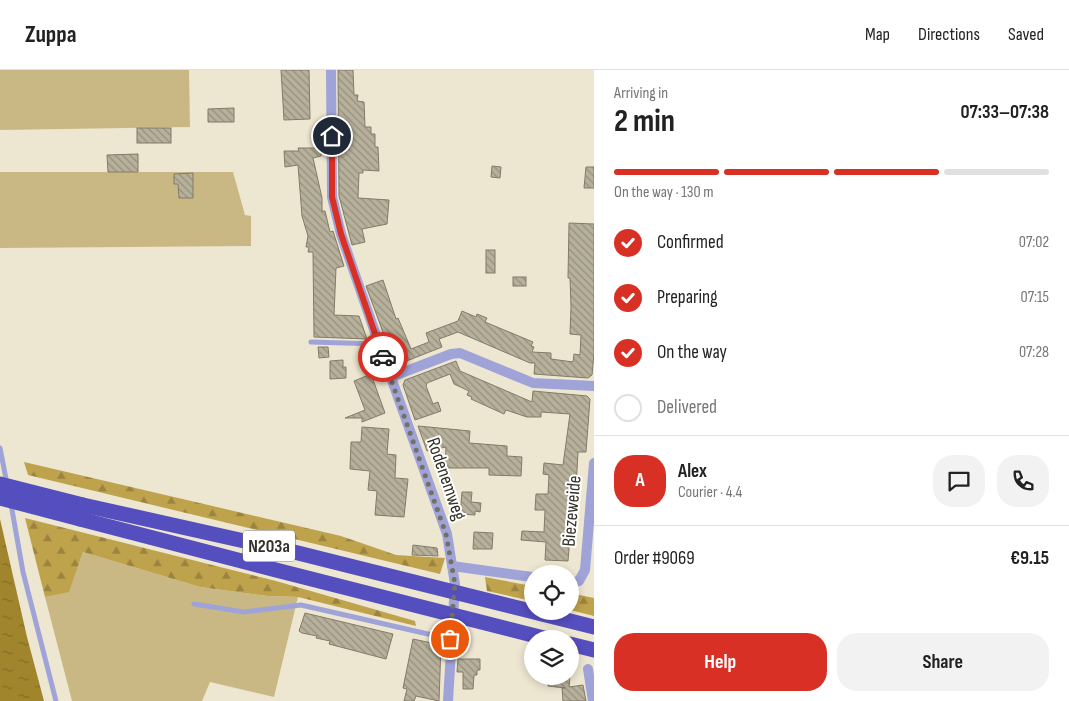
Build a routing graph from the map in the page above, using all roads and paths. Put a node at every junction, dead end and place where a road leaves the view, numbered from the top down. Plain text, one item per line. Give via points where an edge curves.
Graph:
1 (331, 70) edge
2 (311, 342) dead end
3 (379, 344) junction
4 (391, 377) junction
5 (594, 386) edge
6 (0, 448) edge
7 (594, 463) edge
8 (0, 484) edge
9 (0, 498) edge
10 (81, 512) junction
11 (452, 566) junction
12 (524, 576) edge
13 (579, 580) edge
14 (454, 592) junction
15 (194, 604) dead end
16 (452, 613) junction
17 (594, 627) edge
18 (524, 632) edge
19 (450, 639) junction
20 (579, 646) edge
21 (594, 650) edge
22 (588, 669) dead end
23 (56, 701) edge
24 (448, 701) edge
25 (593, 701) edge

1 - 3 street, Rodenemweg via 332,197 341,234
2 - 3 lane
3 - 4 street, Rodenemweg
4 - 5 street via 460,353 533,383
4 - 11 street, Rodenemweg via 446,534
6 - 23 lane via 23,572
7 - 13 street, Biezeweide via 584,573
8 - 10 highway, N203a, bridge
9 - 10 highway, N203a, bridge
10 - 14 highway, N203a via 298,553
10 - 16 highway, N203a via 283,573
11 - 12 street
11 - 14 street, Rodenemweg
14 - 16 street, Rodenemweg
14 - 17 highway, N203a
15 - 19 lane via 244,612 301,605
16 - 18 highway, N203a
16 - 19 street, Rodenemweg
19 - 24 street, Rodenemweg
20 - 21 highway
22 - 25 street

